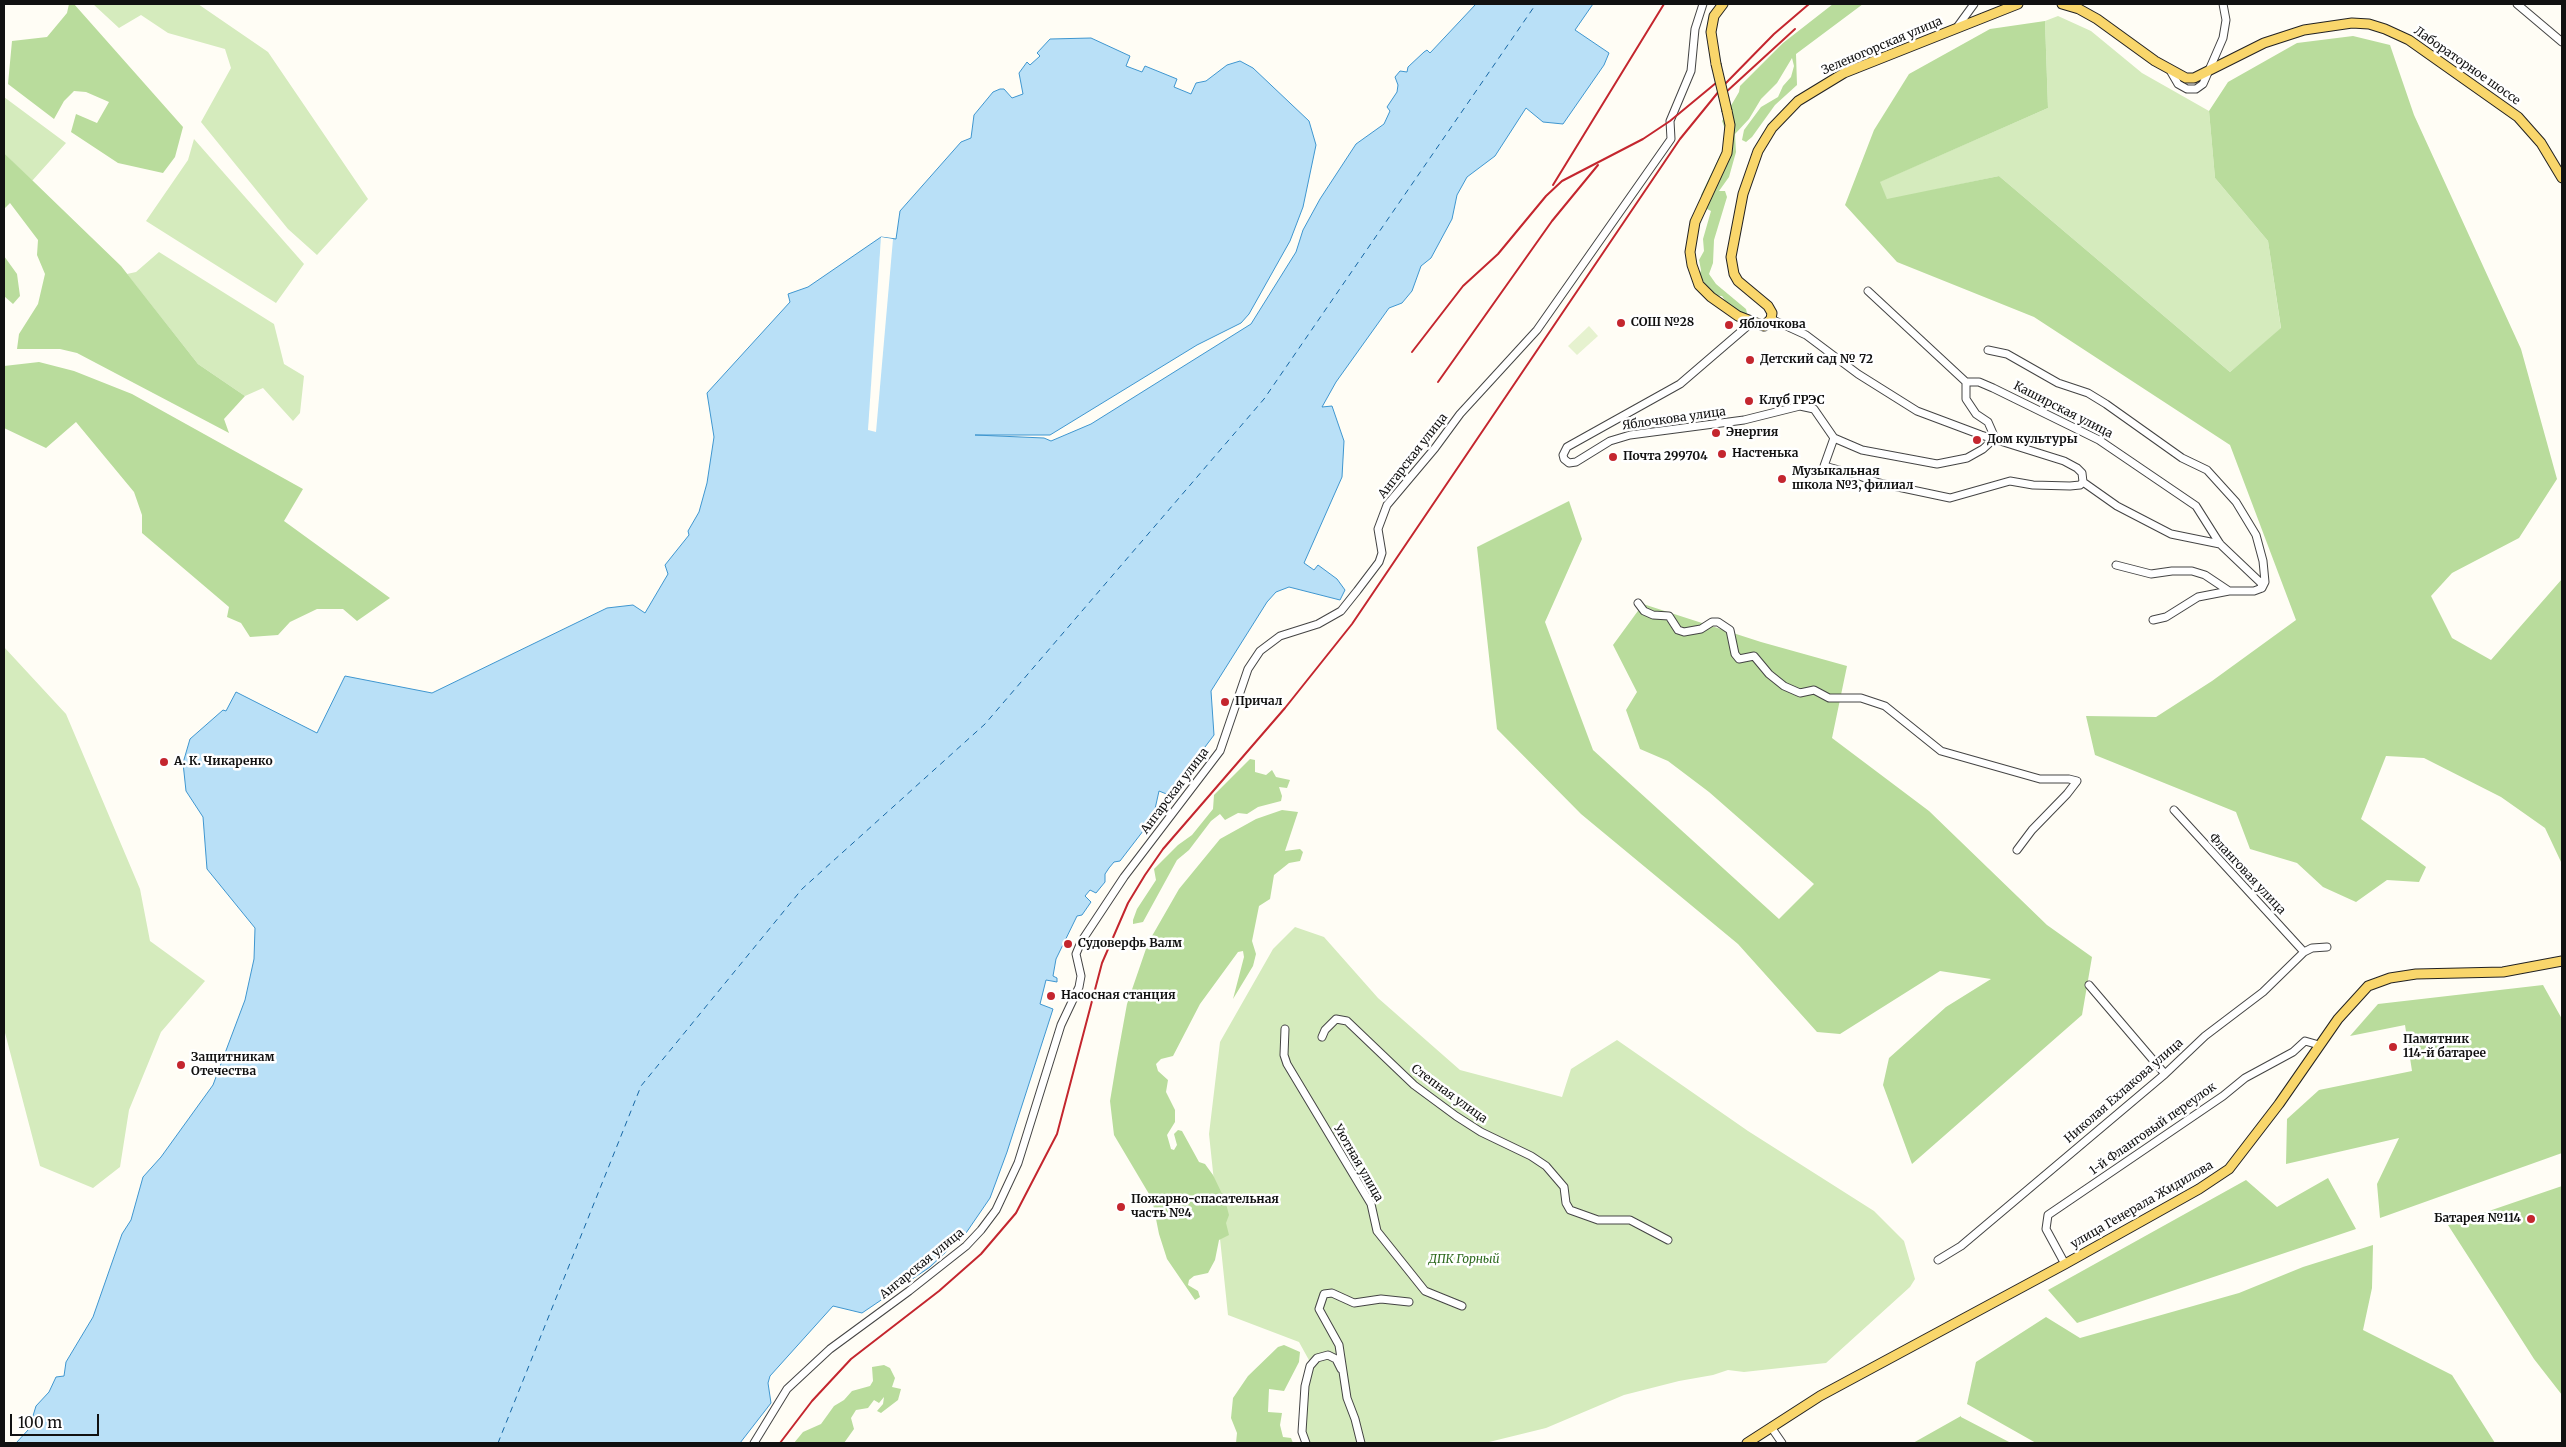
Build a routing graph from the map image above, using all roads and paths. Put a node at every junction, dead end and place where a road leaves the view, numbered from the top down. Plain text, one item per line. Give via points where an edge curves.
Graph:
1 (1703, 4) edge
2 (1723, 4) edge
3 (1974, 4) edge
4 (2018, 4) edge
5 (2062, 4) edge
6 (2223, 4) edge
7 (2517, 4) edge
8 (1958, 26) junction
9 (2562, 42) edge
10 (2212, 70) junction
11 (2562, 178) edge
12 (1868, 291) dead end
13 (1771, 319) junction
14 (1751, 323) junction
15 (1988, 350) dead end
16 (1966, 382) junction
17 (1834, 438) junction
18 (1995, 438) junction
19 (2083, 482) junction
20 (2220, 544) junction
21 (2116, 565) dead end
22 (2261, 585) junction
23 (2229, 591) junction
24 (1638, 603) dead end
25 (2153, 620) dead end
26 (2174, 810) dead end
27 (2017, 850) dead end
28 (2327, 947) dead end
29 (2304, 952) junction
30 (2562, 961) edge
31 (2089, 985) dead end
32 (1285, 1029) dead end
33 (1322, 1037) dead end
34 (2319, 1045) junction
35 (2165, 1074) junction
36 (1668, 1240) dead end
37 (1938, 1260) dead end
38 (2065, 1264) junction
39 (1408, 1302) dead end
40 (1462, 1306) dead end
41 (1343, 1374) junction
42 (1771, 1426) junction
43 (754, 1443) edge
44 (1306, 1443) edge
45 (1360, 1443) edge
46 (1747, 1443) edge
47 (1782, 1443) edge

1 - 43 street, Ангарская улица via 1695,29 1693,65 1670,121 1671,139 1537,330 1460,414 1387,505 1378,529 1382,553 1379,562 1341,611 1318,624 1280,636 1260,650 1248,668 1220,751 1124,877 1081,942 1076,954 1081,976 1079,986 1061,1026 1018,1163 996,1210 966,1246 830,1349 787,1389
2 - 14 main road, bridge via 1714,16 1711,32 1730,125 1727,153 1695,222 1690,252 1694,274 1704,291
3 - 8 street, Зеленогорская улица
4 - 8 main road, Зеленогорская улица
5 - 10 main road via 2097,19 2171,72 2194,78
6 - 10 street via 2226,20 2223,38
7 - 9 street
8 - 13 main road, Зеленогорская улица via 1844,73 1798,101 1772,128 1758,151 1743,194 1731,257 1734,274 1768,306
10 - 11 main road, Лабораторное шоссе via 2264,43 2304,30 2352,23 2369,24 2408,40 2518,116 2541,143
12 - 16 street
13 - 14 main road via 1764,326
13 - 18 street via 1806,335 1858,374 1917,411
14 - 17 street, Яблочкова улица via 1680,384 1567,447 1564,460 1576,462 1610,441 1628,436 1744,420 1800,406 1814,409
15 - 22 street via 2007,354 2058,383 2100,400 2130,418 2155,441 2207,470 2236,502 2256,535 2262,560 2264,582
16 - 18 street via 1966,399 1976,414 1988,422
16 - 20 street, Каширская улица via 1979,382 1993,388 2099,440 2196,506
17 - 18 street via 1862,450 1937,464 1967,458
17 - 19 street via 1824,466 1879,484 1941,497 1950,498 2010,481 2060,486 2075,486
18 - 19 street via 2064,461 2077,468
19 - 20 street via 2117,506 2171,534
20 - 22 street, Каширская улица
21 - 23 street via 2151,574 2192,571 2205,575
22 - 23 street via 2254,591
23 - 25 street via 2198,597 2166,617
24 - 27 street via 1653,616 1668,616 1678,630 1684,632 1718,622 1730,630 1735,654 1739,658 1754,656 1784,686 1800,693 1814,690 1829,698 1861,698 1885,706 1941,751 2040,779 2069,778 2077,781
26 - 29 street, Фланговая улица
28 - 29 street
29 - 35 street, Николая Ехлакова улица via 2263,992 2205,1036
30 - 34 main road, улица Генерала Жидилова via 2503,972 2416,974 2390,978 2368,986
31 - 35 street
32 - 40 street, Уютная улица via 1287,1064 1371,1204 1377,1231 1425,1291
33 - 36 street, Степная улица via 1336,1018 1347,1021 1414,1085 1456,1116 1546,1166 1564,1187 1570,1210 1598,1220 1630,1220
34 - 38 main road, улица Генерала Жидилова via 2230,1169
34 - 38 street, 1-й Фланговый переулок via 2305,1042 2245,1078 2048,1215 2046,1229
35 - 37 street, Николая Ехлакова улица via 1961,1246
38 - 42 main road, улица Генерала Жидилова via 1820,1396
39 - 41 street via 1354,1303 1332,1293 1324,1294 1319,1309 1339,1345
41 - 44 street via 1336,1359 1328,1355 1317,1358 1310,1366 1302,1432
41 - 45 street
42 - 46 main road, улица Генерала Жидилова
42 - 47 street

